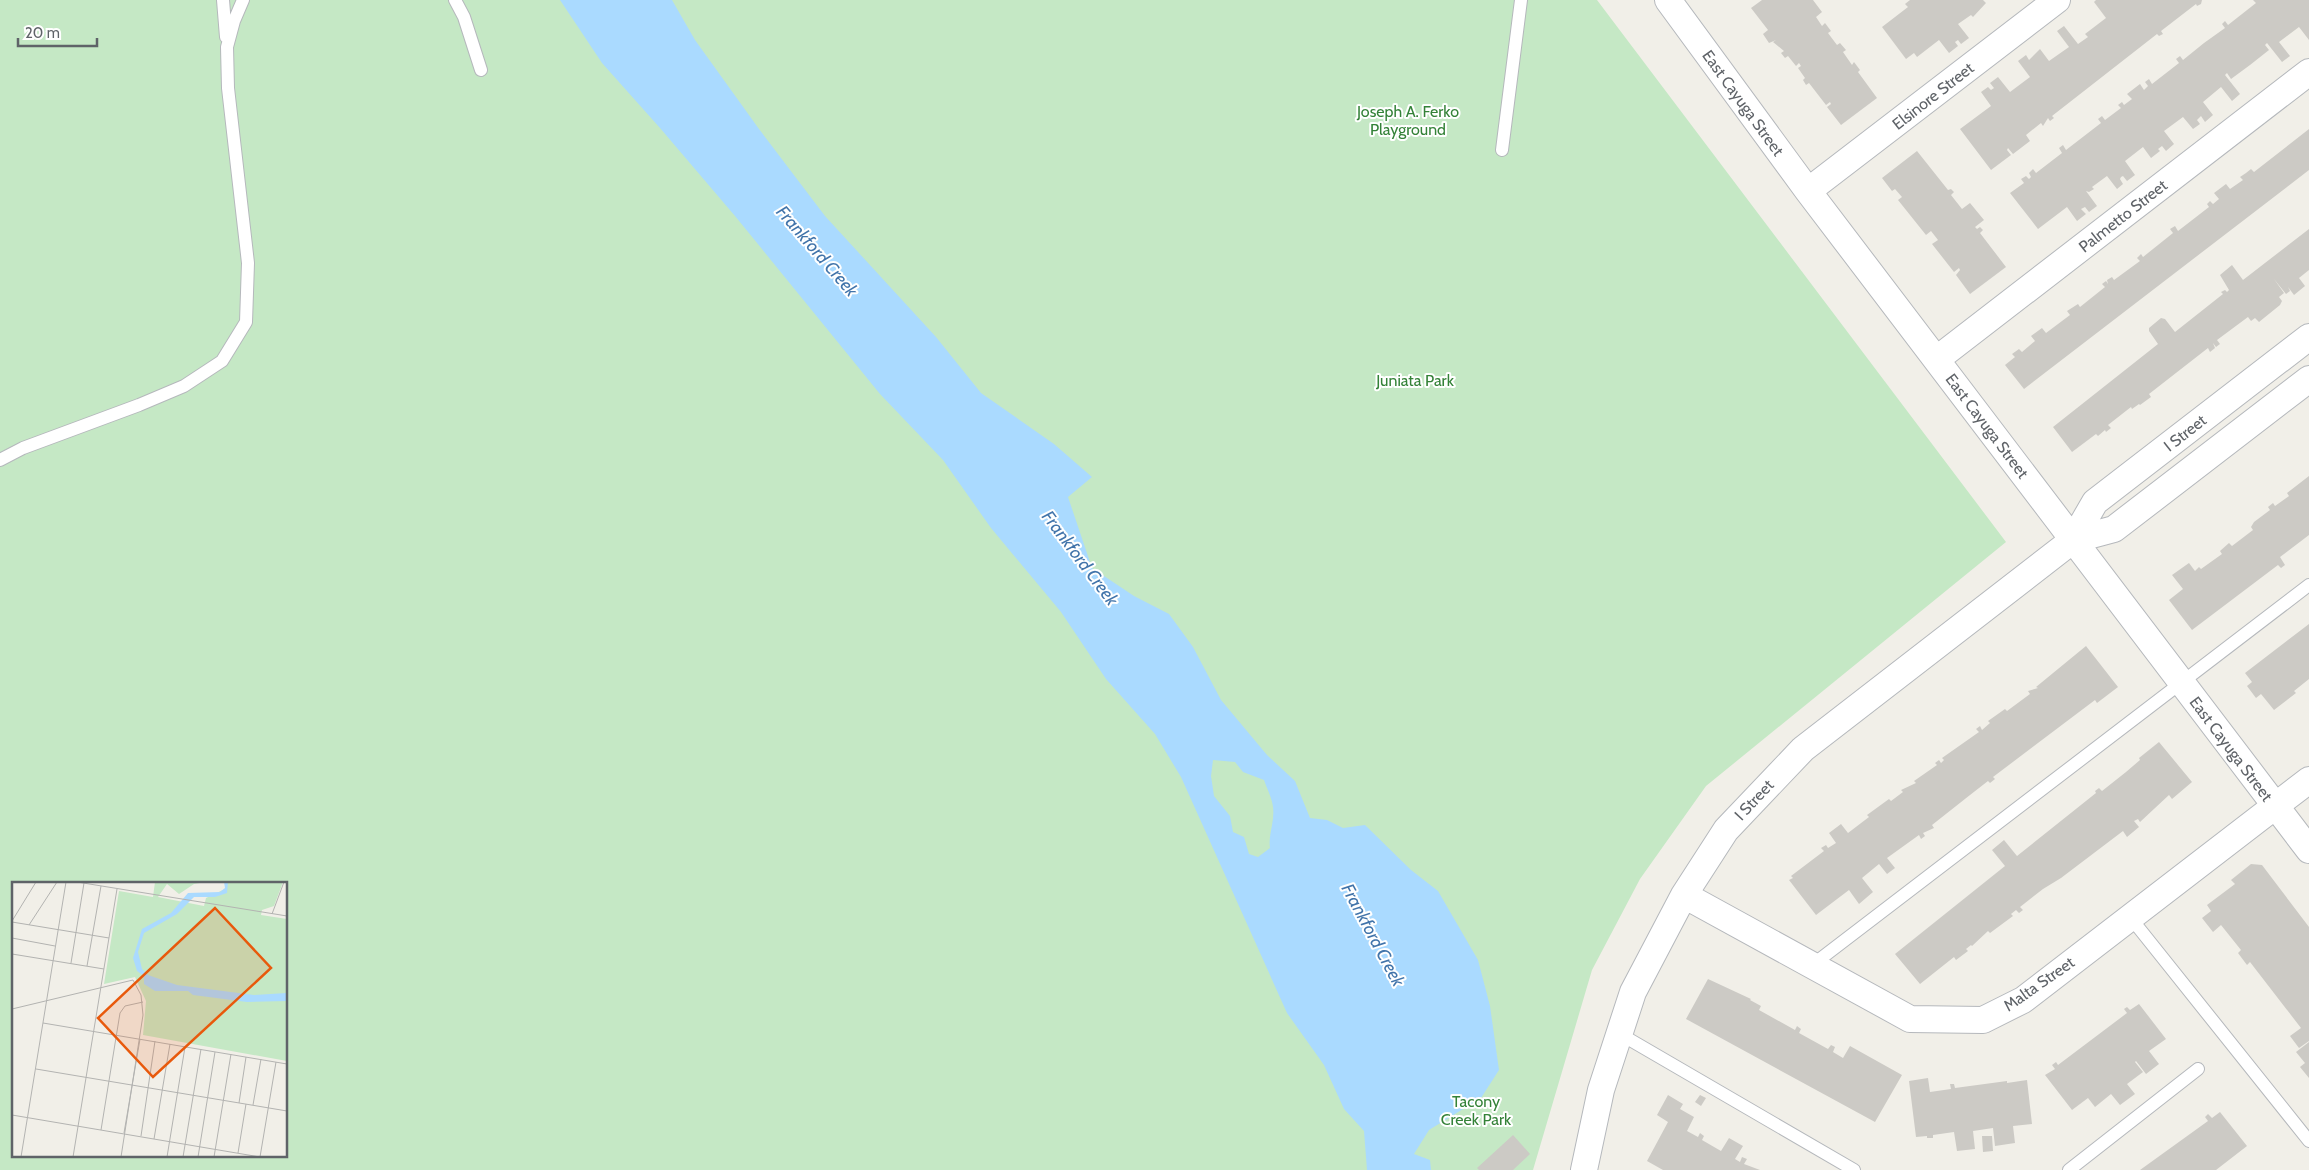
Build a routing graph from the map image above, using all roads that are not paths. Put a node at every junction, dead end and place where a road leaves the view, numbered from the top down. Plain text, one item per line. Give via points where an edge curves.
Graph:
1 (223, 0) edge
2 (243, 0) edge
3 (455, 0) edge
4 (1521, 0) edge
5 (2057, 0) edge
6 (1679, 4) edge
7 (227, 47) junction
8 (481, 70) dead end
9 (2309, 72) edge
10 (1502, 150) dead end
11 (1808, 191) junction
12 (2309, 337) edge
13 (1937, 359) junction
14 (2309, 379) edge
15 (0, 460) edge
16 (2073, 540) junction
17 (2309, 585) edge
18 (2181, 683) junction
19 (2309, 780) edge
20 (2275, 806) junction
21 (2309, 850) edge
22 (1684, 895) junction
23 (2130, 918) junction
24 (1811, 966) junction
25 (1620, 1034) junction
26 (2198, 1069) dead end
27 (2309, 1142) edge
28 (1584, 1170) edge
29 (1854, 1170) edge
30 (2070, 1170) edge

1 - 7 lane
2 - 7 lane
3 - 8 lane via 464,17
4 - 10 lane
5 - 11 street, Elsinore Street
6 - 11 street, East Cayuga Street
7 - 15 lane via 228,88 248,263 246,322 222,361 184,386
9 - 13 street, Palmetto Street
11 - 13 street, East Cayuga Street
12 - 16 street, I Street via 2094,502
13 - 16 street, East Cayuga Street
14 - 16 street, I Street via 2114,529
16 - 18 street, East Cayuga Street
16 - 22 street, I Street via 1803,749 1726,830
17 - 18 lane
18 - 20 street, East Cayuga Street
18 - 24 lane
19 - 20 street, Malta Street
20 - 21 street, East Cayuga Street
20 - 23 street, Malta Street
22 - 24 street, Malta Street
22 - 25 street, I Street via 1633,992
23 - 24 street, Malta Street via 2023,1000 1983,1020 1910,1019
23 - 27 lane
25 - 28 street, I Street via 1601,1090
25 - 29 lane
26 - 30 lane

